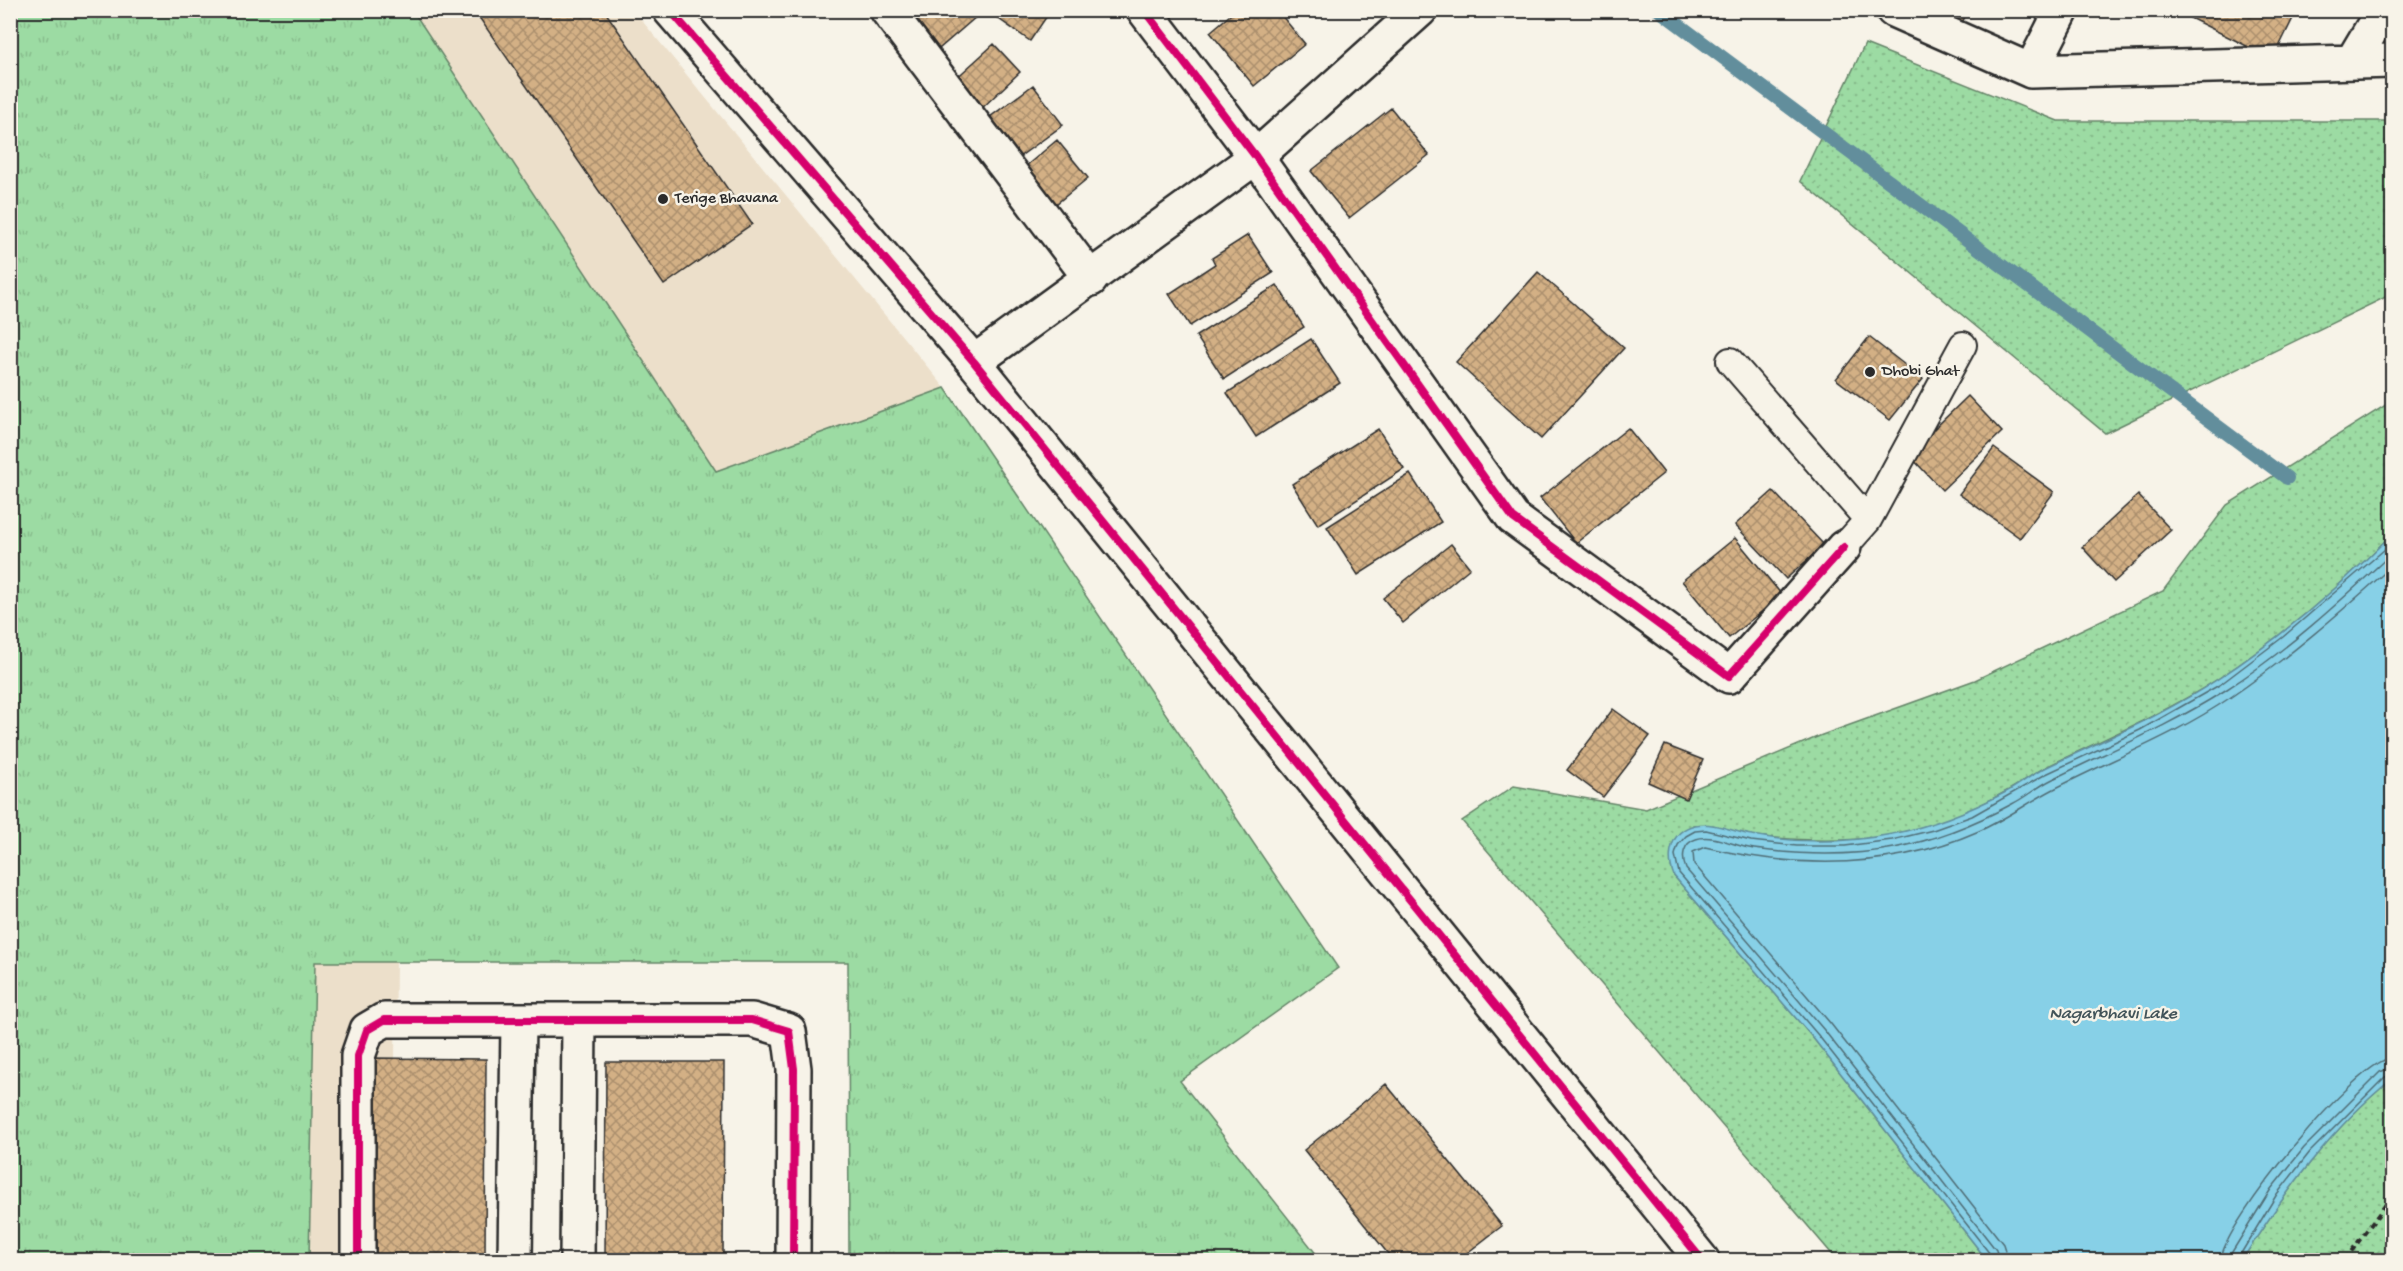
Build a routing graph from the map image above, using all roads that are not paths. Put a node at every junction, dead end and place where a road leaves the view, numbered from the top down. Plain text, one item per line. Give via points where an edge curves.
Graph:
1 (670, 10) edge
2 (887, 10) edge
3 (1144, 10) edge
4 (1420, 10) edge
5 (1893, 10) edge
6 (2062, 10) edge
7 (2383, 10) edge
8 (2392, 61) edge
9 (2352, 62) junction
10 (2031, 71) junction
11 (1256, 157) junction
12 (1091, 279) junction
13 (1963, 345) dead end
14 (1730, 361) dead end
15 (974, 362) junction
16 (1868, 520) junction
17 (1844, 547) joint
18 (518, 1020) junction
19 (579, 1020) junction
20 (358, 1260) edge
21 (515, 1260) edge
22 (577, 1260) edge
23 (793, 1260) edge
24 (1702, 1260) edge

1 - 15 street
2 - 12 street
3 - 11 street
4 - 11 street
5 - 10 street
6 - 10 street
7 - 9 street
8 - 9 street
9 - 10 street
11 - 12 street
11 - 17 street via 1513,518 1729,676
12 - 15 street
13 - 16 lane
14 - 16 lane
15 - 24 street
16 - 17 lane
18 - 19 street
18 - 20 street via 384,1020 368,1030 358,1056
18 - 21 street
19 - 22 street
19 - 23 street via 752,1020 789,1031 794,1070

